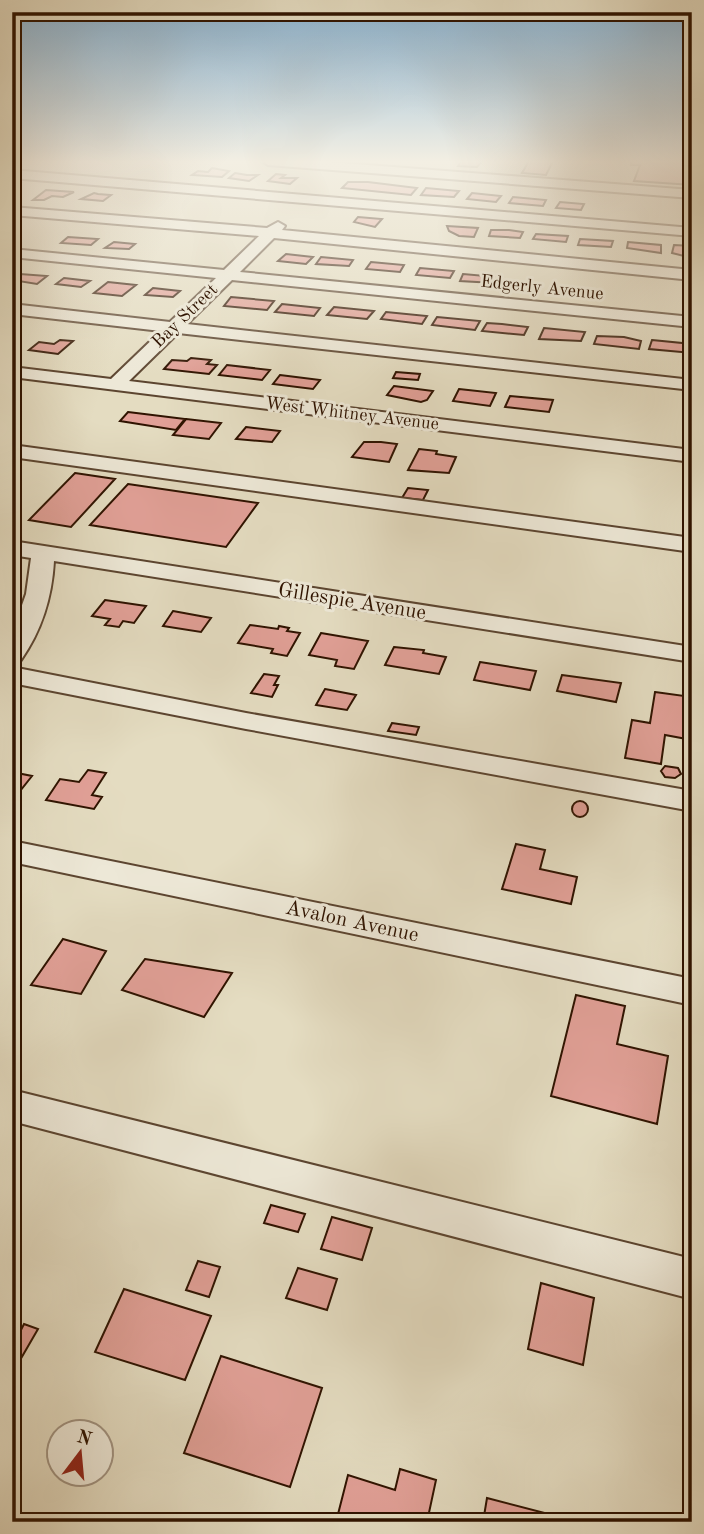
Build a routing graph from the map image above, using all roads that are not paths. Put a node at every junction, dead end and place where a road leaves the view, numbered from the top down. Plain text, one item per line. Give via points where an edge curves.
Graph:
1 (266, 233) edge
2 (271, 233) junction
3 (12, 253) edge
4 (228, 275) junction
5 (692, 275) edge
6 (12, 309) edge
7 (692, 323) edge
8 (175, 327) junction
9 (12, 373) edge
10 (116, 385) junction
11 (692, 385) edge
12 (12, 452) edge
13 (692, 456) edge
14 (692, 545) edge
15 (12, 548) edge
16 (43, 553) junction
17 (12, 655) edge
18 (692, 655) edge
19 (12, 675) edge
20 (692, 801) edge
21 (12, 851) edge
22 (692, 992) edge
23 (12, 1105) edge
24 (692, 1279) edge

1 - 2 street
2 - 4 street, Bay Street
2 - 5 street
3 - 4 street, Edgerly Avenue
4 - 7 street, Edgerly Avenue
4 - 8 street, Bay Street
6 - 8 street
8 - 10 street, Bay Street
8 - 11 street
9 - 10 street, West Whitney Avenue
10 - 13 street, West Whitney Avenue
12 - 14 street
15 - 16 street, Gillespie Avenue
16 - 17 street via 36,607
16 - 18 street, Gillespie Avenue
19 - 20 street
21 - 22 street, Avalon Avenue
23 - 24 street

